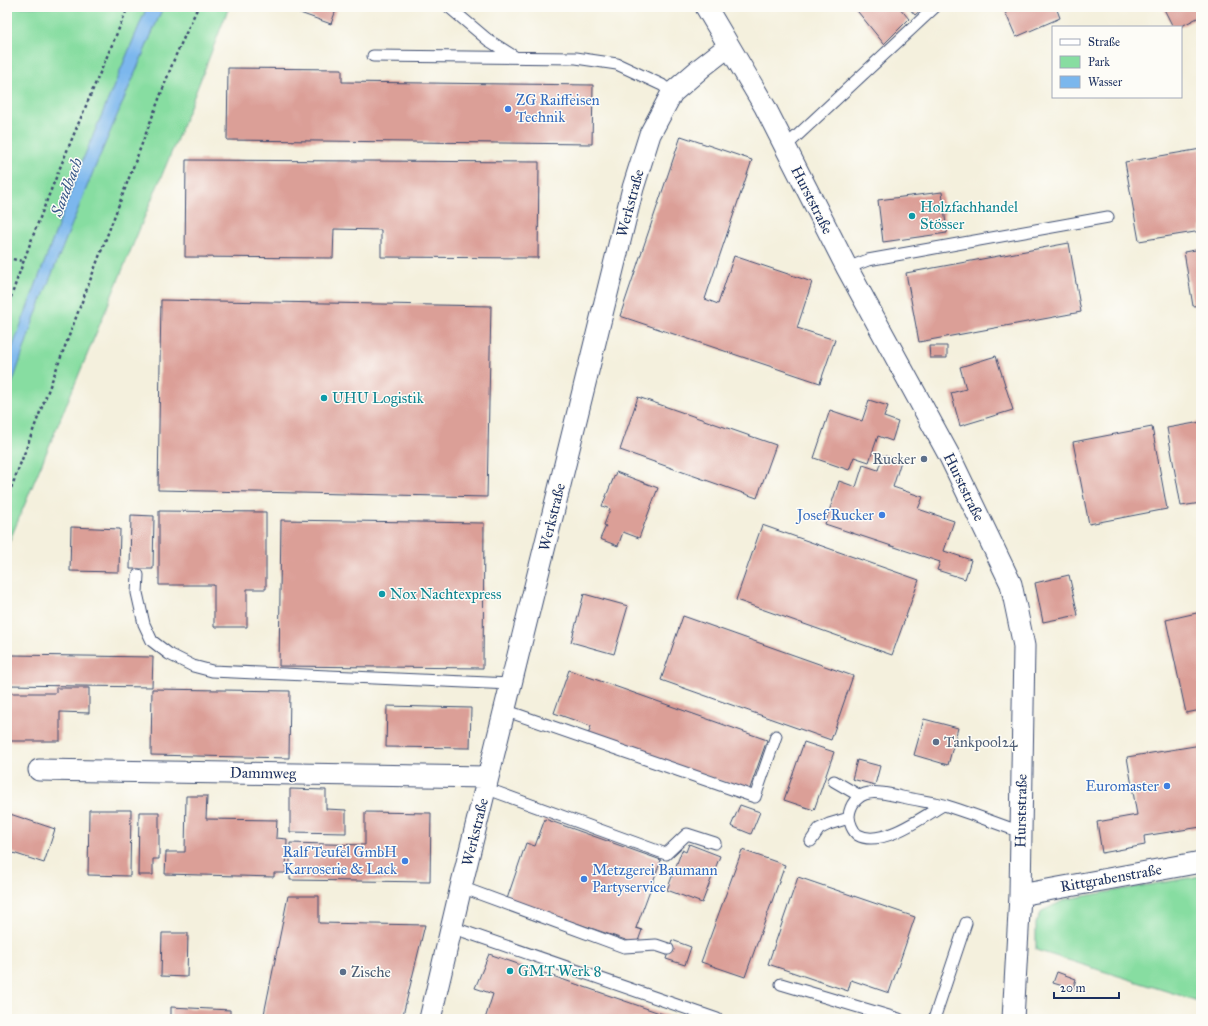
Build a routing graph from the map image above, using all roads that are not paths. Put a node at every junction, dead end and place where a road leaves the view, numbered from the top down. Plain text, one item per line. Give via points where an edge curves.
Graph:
1 (449, 7) edge
2 (706, 7) edge
3 (935, 7) edge
4 (728, 46) junction
5 (373, 56) dead end
6 (515, 58) junction
7 (672, 93) junction
8 (785, 147) junction
9 (1108, 217) dead end
10 (847, 268) junction
11 (138, 575) dead end
12 (510, 684) junction
13 (504, 710) junction
14 (776, 736) dead end
15 (39, 770) dead end
16 (834, 781) dead end
17 (487, 783) junction
18 (860, 796) junction
19 (943, 805) junction
20 (849, 818) junction
21 (1021, 832) junction
22 (811, 841) dead end
23 (715, 843) dead end
24 (1201, 862) edge
25 (461, 887) junction
26 (1020, 895) junction
27 (966, 923) dead end
28 (451, 927) junction
29 (668, 949) dead end
30 (781, 984) dead end
31 (430, 1019) edge
32 (717, 1019) edge
33 (899, 1019) edge
34 (934, 1019) edge
35 (1012, 1019) edge

1 - 6 lane via 488,40
2 - 4 street, Hurststraße
3 - 8 lane
4 - 7 street, Werkstraße
4 - 8 street, Hurststraße via 765,107
5 - 6 lane
6 - 7 lane via 576,58 617,64 662,85
7 - 12 street, Werkstraße via 650,134 633,188
8 - 10 street, Hurststraße
9 - 10 lane via 868,260
10 - 21 street, Hurststraße via 950,457 1012,584 1024,646
11 - 12 lane via 137,593 144,624 152,641 169,654 193,666 212,671
12 - 13 street, Werkstraße
13 - 14 lane via 755,797
13 - 17 street, Werkstraße
15 - 17 street, Dammweg
16 - 18 lane
17 - 23 lane via 496,792 666,854 687,834
17 - 25 street, Werkstraße
18 - 19 lane via 870,792
18 - 20 lane via 852,805
19 - 20 lane via 905,828 874,838 864,838 854,832
19 - 21 lane
20 - 22 lane via 819,829
21 - 26 street, Hurststraße
24 - 26 street, Rittgrabenstraße
25 - 28 street, Werkstraße
25 - 29 lane via 624,947 656,945
26 - 35 street, Hurststraße
27 - 34 lane
28 - 31 street, Werkstraße
28 - 32 lane
30 - 33 lane

